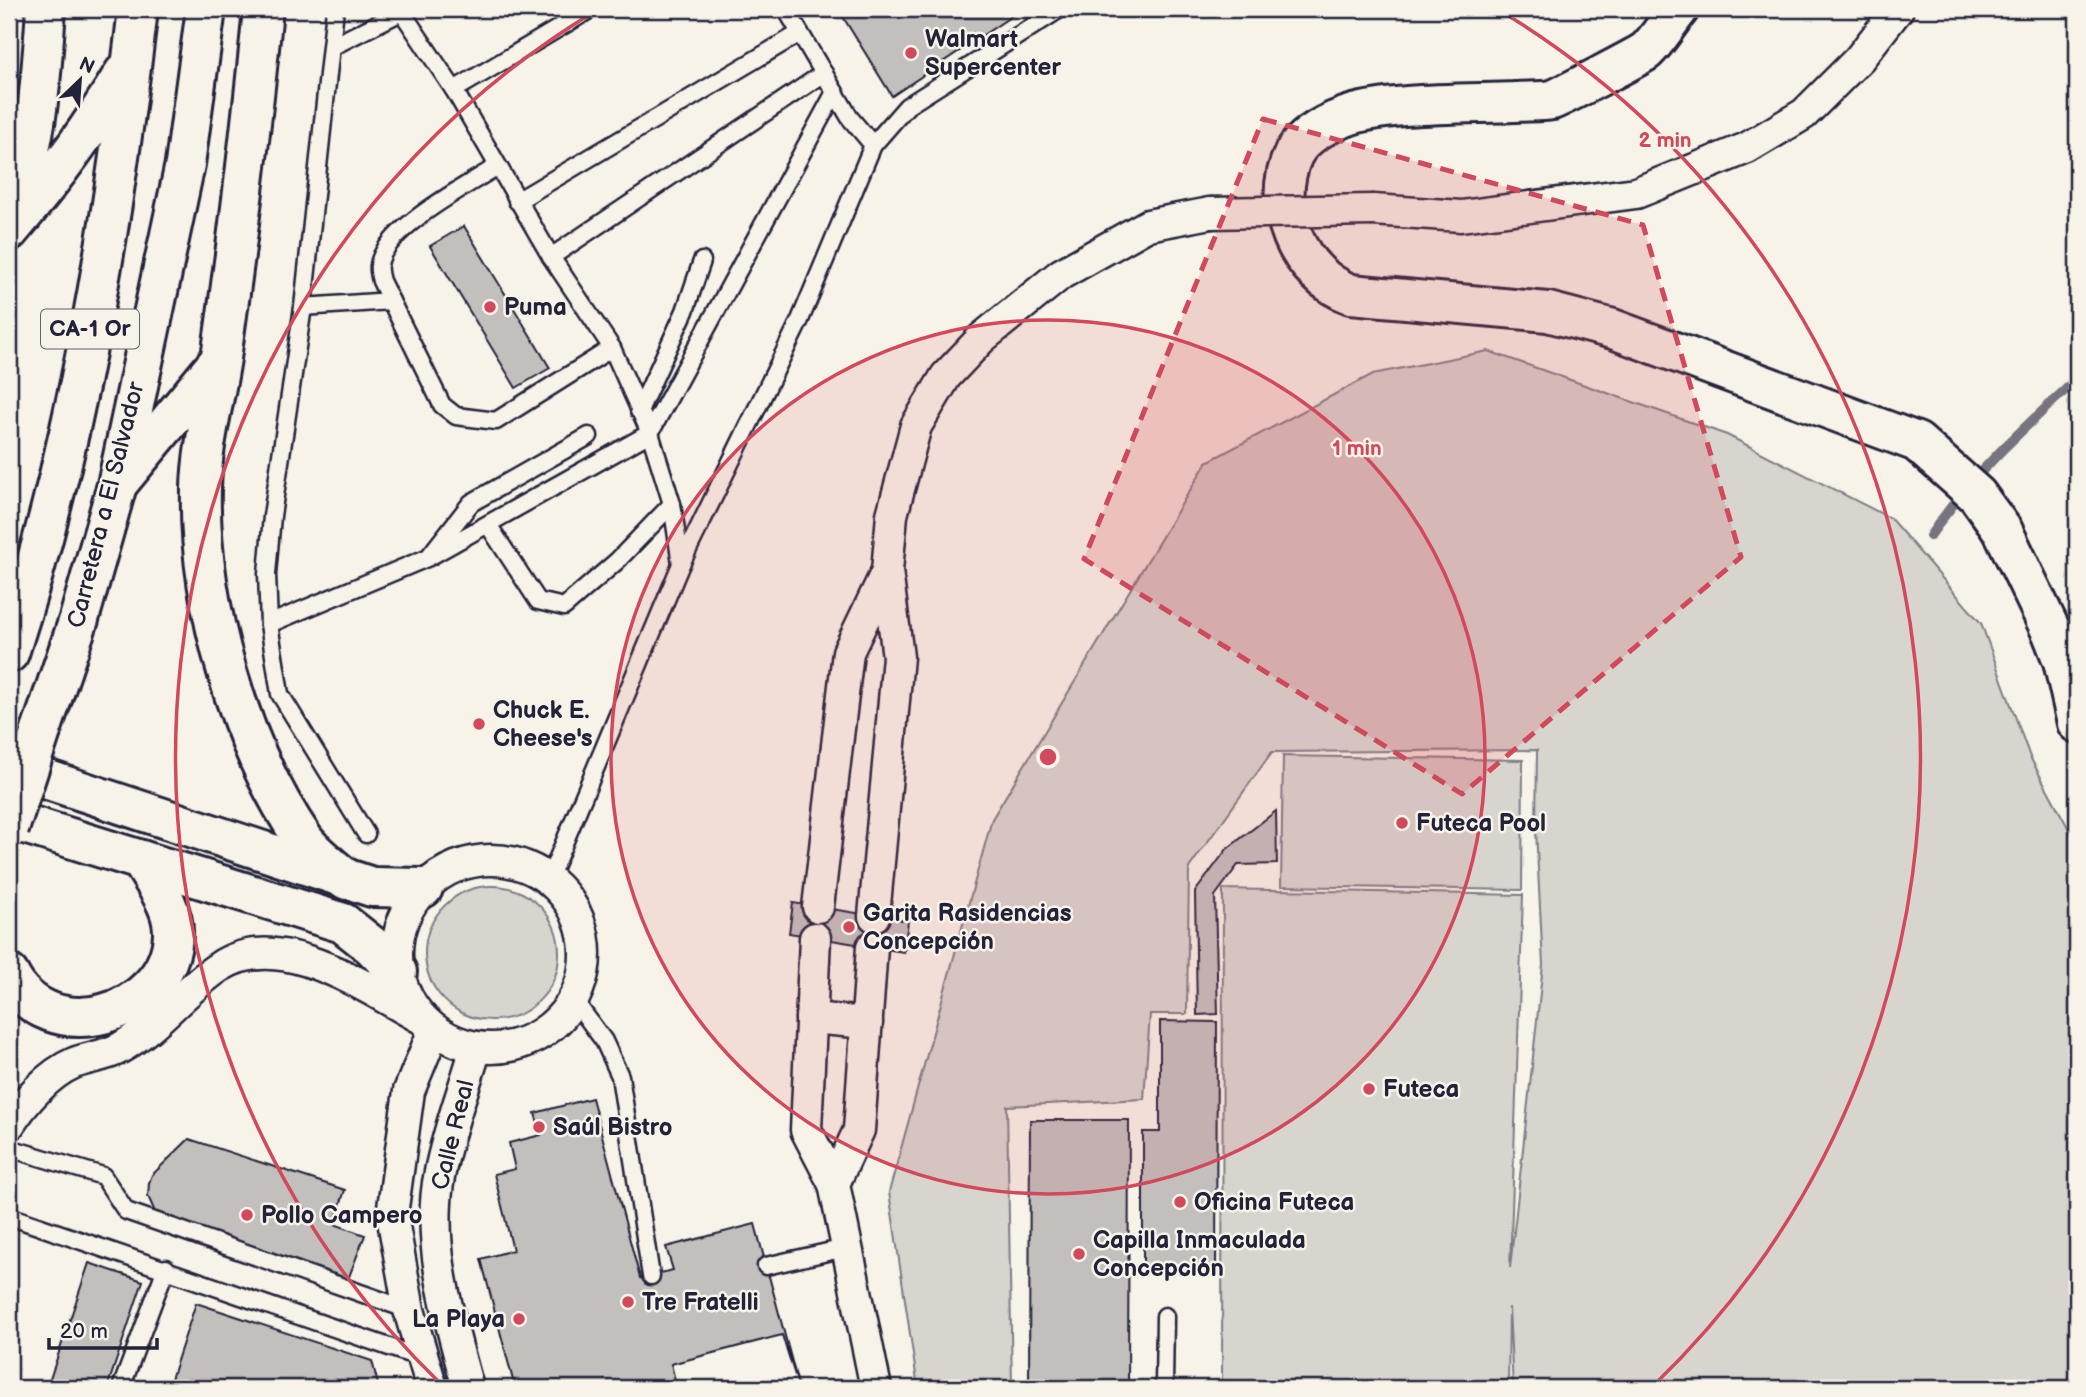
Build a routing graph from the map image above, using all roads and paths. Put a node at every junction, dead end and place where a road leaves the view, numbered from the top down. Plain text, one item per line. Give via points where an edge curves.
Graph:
1 (46, 9) edge
2 (138, 9) edge
3 (206, 9) edge
4 (263, 9) edge
5 (335, 9) edge
6 (591, 9) edge
7 (786, 9) edge
8 (1060, 9) edge
9 (1679, 9) edge
10 (1898, 9) edge
11 (403, 10) edge
12 (800, 33) junction
13 (333, 46) junction
14 (132, 60) junction
15 (824, 73) junction
16 (454, 90) junction
17 (835, 92) junction
18 (873, 145) junction
19 (496, 167) junction
20 (517, 201) junction
21 (9, 214) edge
22 (9, 231) edge
23 (551, 257) junction
24 (702, 261) dead end
25 (391, 301) junction
26 (303, 307) junction
27 (612, 348) junction
28 (221, 360) junction
29 (639, 411) junction
30 (650, 433) junction
31 (589, 436) dead end
32 (117, 485) junction
33 (672, 504) junction
34 (489, 526) junction
35 (429, 557) junction
36 (681, 564) junction
37 (887, 571) junction
38 (9, 605) edge
39 (269, 624) junction
40 (10, 648) edge
41 (2077, 723) edge
42 (9, 766) edge
43 (9, 819) edge
44 (9, 829) edge
45 (366, 834) dead end
46 (141, 860) junction
47 (549, 879) junction
48 (347, 880) junction
49 (423, 888) junction
50 (818, 907) dead end
51 (874, 916) dead end
52 (815, 937) dead end
53 (872, 947) dead end
54 (397, 972) junction
55 (9, 974) edge
56 (574, 1000) junction
57 (811, 1018) junction
58 (867, 1023) junction
59 (428, 1024) junction
60 (476, 1048) junction
61 (9, 1125) edge
62 (9, 1148) edge
63 (834, 1184) junction
64 (9, 1216) edge
65 (845, 1248) junction
66 (766, 1266) dead end
67 (166, 1268) junction
68 (651, 1276) dead end
69 (409, 1310) junction
70 (1165, 1316) dead end
71 (424, 1359) junction
72 (121, 1388) edge
73 (432, 1388) edge
74 (468, 1388) edge
75 (876, 1388) edge
76 (1164, 1388) edge

1 - 21 main road via 29,158
2 - 14 main road, CA-1 Or
3 - 32 main road, Carretera a El Salvador / CA-1 Or via 185,164
4 - 28 main road
5 - 13 lane
6 - 16 lane
7 - 12 lane
8 - 18 lane via 907,106
9 - 41 main road via 1646,51 1553,100 1390,109 1348,116 1317,129 1295,151 1286,178 1286,212 1300,250 1325,281 1351,293 1548,312 1613,329 1917,442 1977,495 2003,531 2063,661
10 - 37 street, bridge via 1859,59 1804,114 1747,148 1636,193 1461,216 1373,210 1210,213 1148,225 1062,274 982,338 946,376 916,426 892,515
11 - 13 lane
11 - 16 lane
12 - 15 lane
12 - 20 lane
13 - 26 lane
14 - 22 main road via 91,128
14 - 40 main road, CA-1 Or via 78,398
15 - 17 lane
15 - 23 lane
16 - 19 lane
17 - 18 lane
17 - 30 lane
18 - 36 lane via 800,320
19 - 20 lane
19 - 25 lane via 409,222 383,254 381,281
20 - 23 lane
23 - 27 lane
24 - 29 lane
25 - 26 lane
25 - 27 lane via 442,405 456,416 473,420 496,421
26 - 39 lane via 272,516
27 - 29 lane
28 - 32 main road
28 - 48 main road via 201,486 204,553 220,644 247,727 275,788 305,842
29 - 30 lane
30 - 33 lane
30 - 34 lane
31 - 35 lane via 471,503
32 - 44 main road, Carretera a El Salvador / CA-1 Or, bridge via 79,619
33 - 34 lane via 564,607 538,601
33 - 36 lane
34 - 35 lane
35 - 39 lane
36 - 47 lane
37 - 50 street via 848,652
37 - 51 street via 898,657
38 - 40 main road
39 - 45 lane via 280,694
42 - 48 main road
43 - 46 main road
46 - 54 main road via 343,923
46 - 55 main road via 168,906 173,934 164,966 150,987 131,1003 100,1016 68,1017 40,1010 18,992
47 - 49 street via 498,860 445,872
47 - 56 street via 580,922 584,975
48 - 49 main road via 372,887
49 - 54 street via 400,927
52 - 57 street
53 - 58 street
54 - 59 street
56 - 60 street via 557,1023 533,1040 505,1048
56 - 68 lane via 604,1041 620,1076
57 - 58 street
57 - 63 street via 806,1130
58 - 63 street via 859,1130
59 - 60 street
59 - 61 street via 316,964 264,952 241,956 219,966 119,1049 72,1064 50,1078
59 - 69 street, Calle Real via 409,1091 392,1214
60 - 74 street, Calle Real via 440,1172 435,1212 444,1298
62 - 69 lane via 103,1176 126,1211
63 - 65 street
64 - 67 lane
65 - 66 lane
65 - 75 street
67 - 71 lane
67 - 72 lane
69 - 71 street, Calle Real
70 - 76 lane
71 - 73 street, Calle Real

